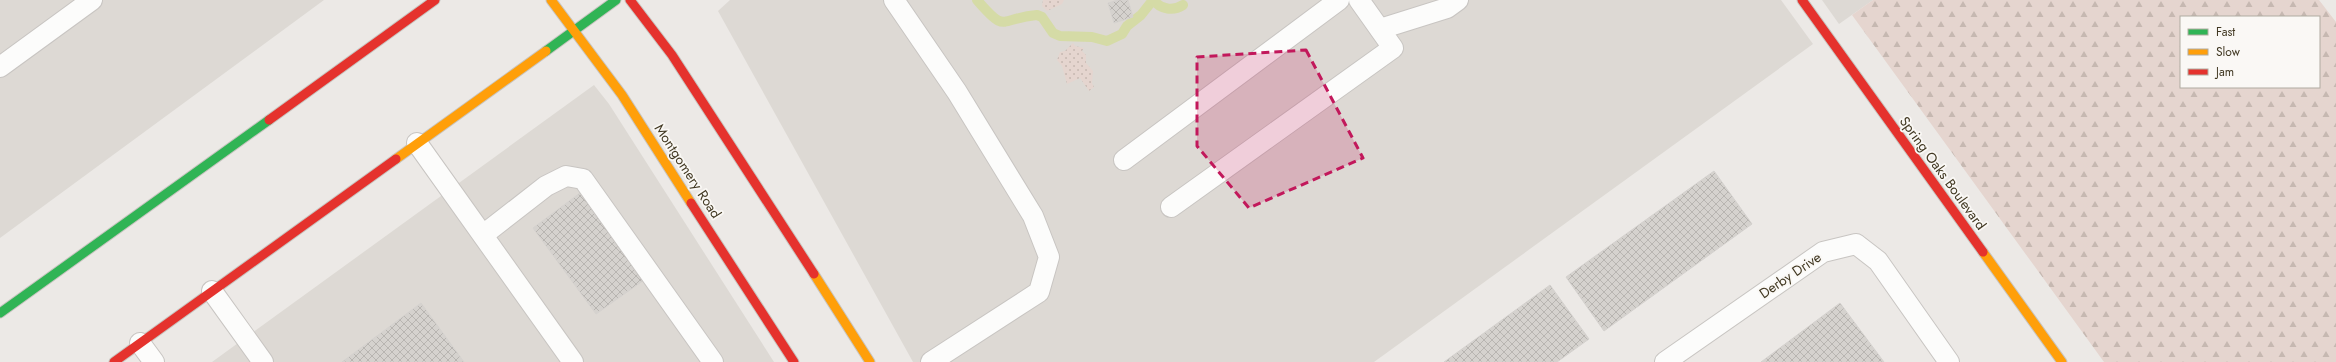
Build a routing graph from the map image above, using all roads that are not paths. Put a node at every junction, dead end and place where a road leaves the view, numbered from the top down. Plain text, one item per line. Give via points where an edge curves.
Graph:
1 (92, 0) edge
2 (435, 0) edge
3 (551, 0) edge
4 (616, 0) edge
5 (630, 0) edge
6 (894, 0) edge
7 (1339, 0) edge
8 (1359, 0) edge
9 (1802, 0) edge
10 (1452, 4) edge
11 (574, 29) junction
12 (1380, 29) junction
13 (0, 67) edge
14 (417, 143) junction
15 (1124, 160) dead end
16 (1171, 207) dead end
17 (483, 235) junction
18 (212, 291) junction
19 (0, 312) edge
20 (140, 343) junction
21 (114, 362) edge
22 (154, 362) edge
23 (263, 362) edge
24 (573, 362) edge
25 (713, 362) edge
26 (794, 362) edge
27 (870, 362) edge
28 (931, 362) edge
29 (1665, 362) edge
30 (1949, 362) edge
31 (2062, 362) edge

1 - 13 lane
2 - 19 main road
3 - 11 main road, Montgomery Road
4 - 11 main road
5 - 27 main road via 672,55
6 - 28 lane via 957,92 1033,216 1049,257 1038,292
7 - 15 lane
8 - 12 lane
9 - 31 main road, Spring Oaks Boulevard
10 - 12 lane
11 - 14 main road
11 - 26 main road, Montgomery Road via 622,95
12 - 16 lane via 1393,48
14 - 17 lane
14 - 18 main road
17 - 24 lane
17 - 25 lane via 546,186 566,176 583,179
18 - 20 main road
18 - 23 lane
20 - 21 main road
20 - 22 lane
29 - 30 lane, Derby Drive via 1823,252 1856,244 1878,261

